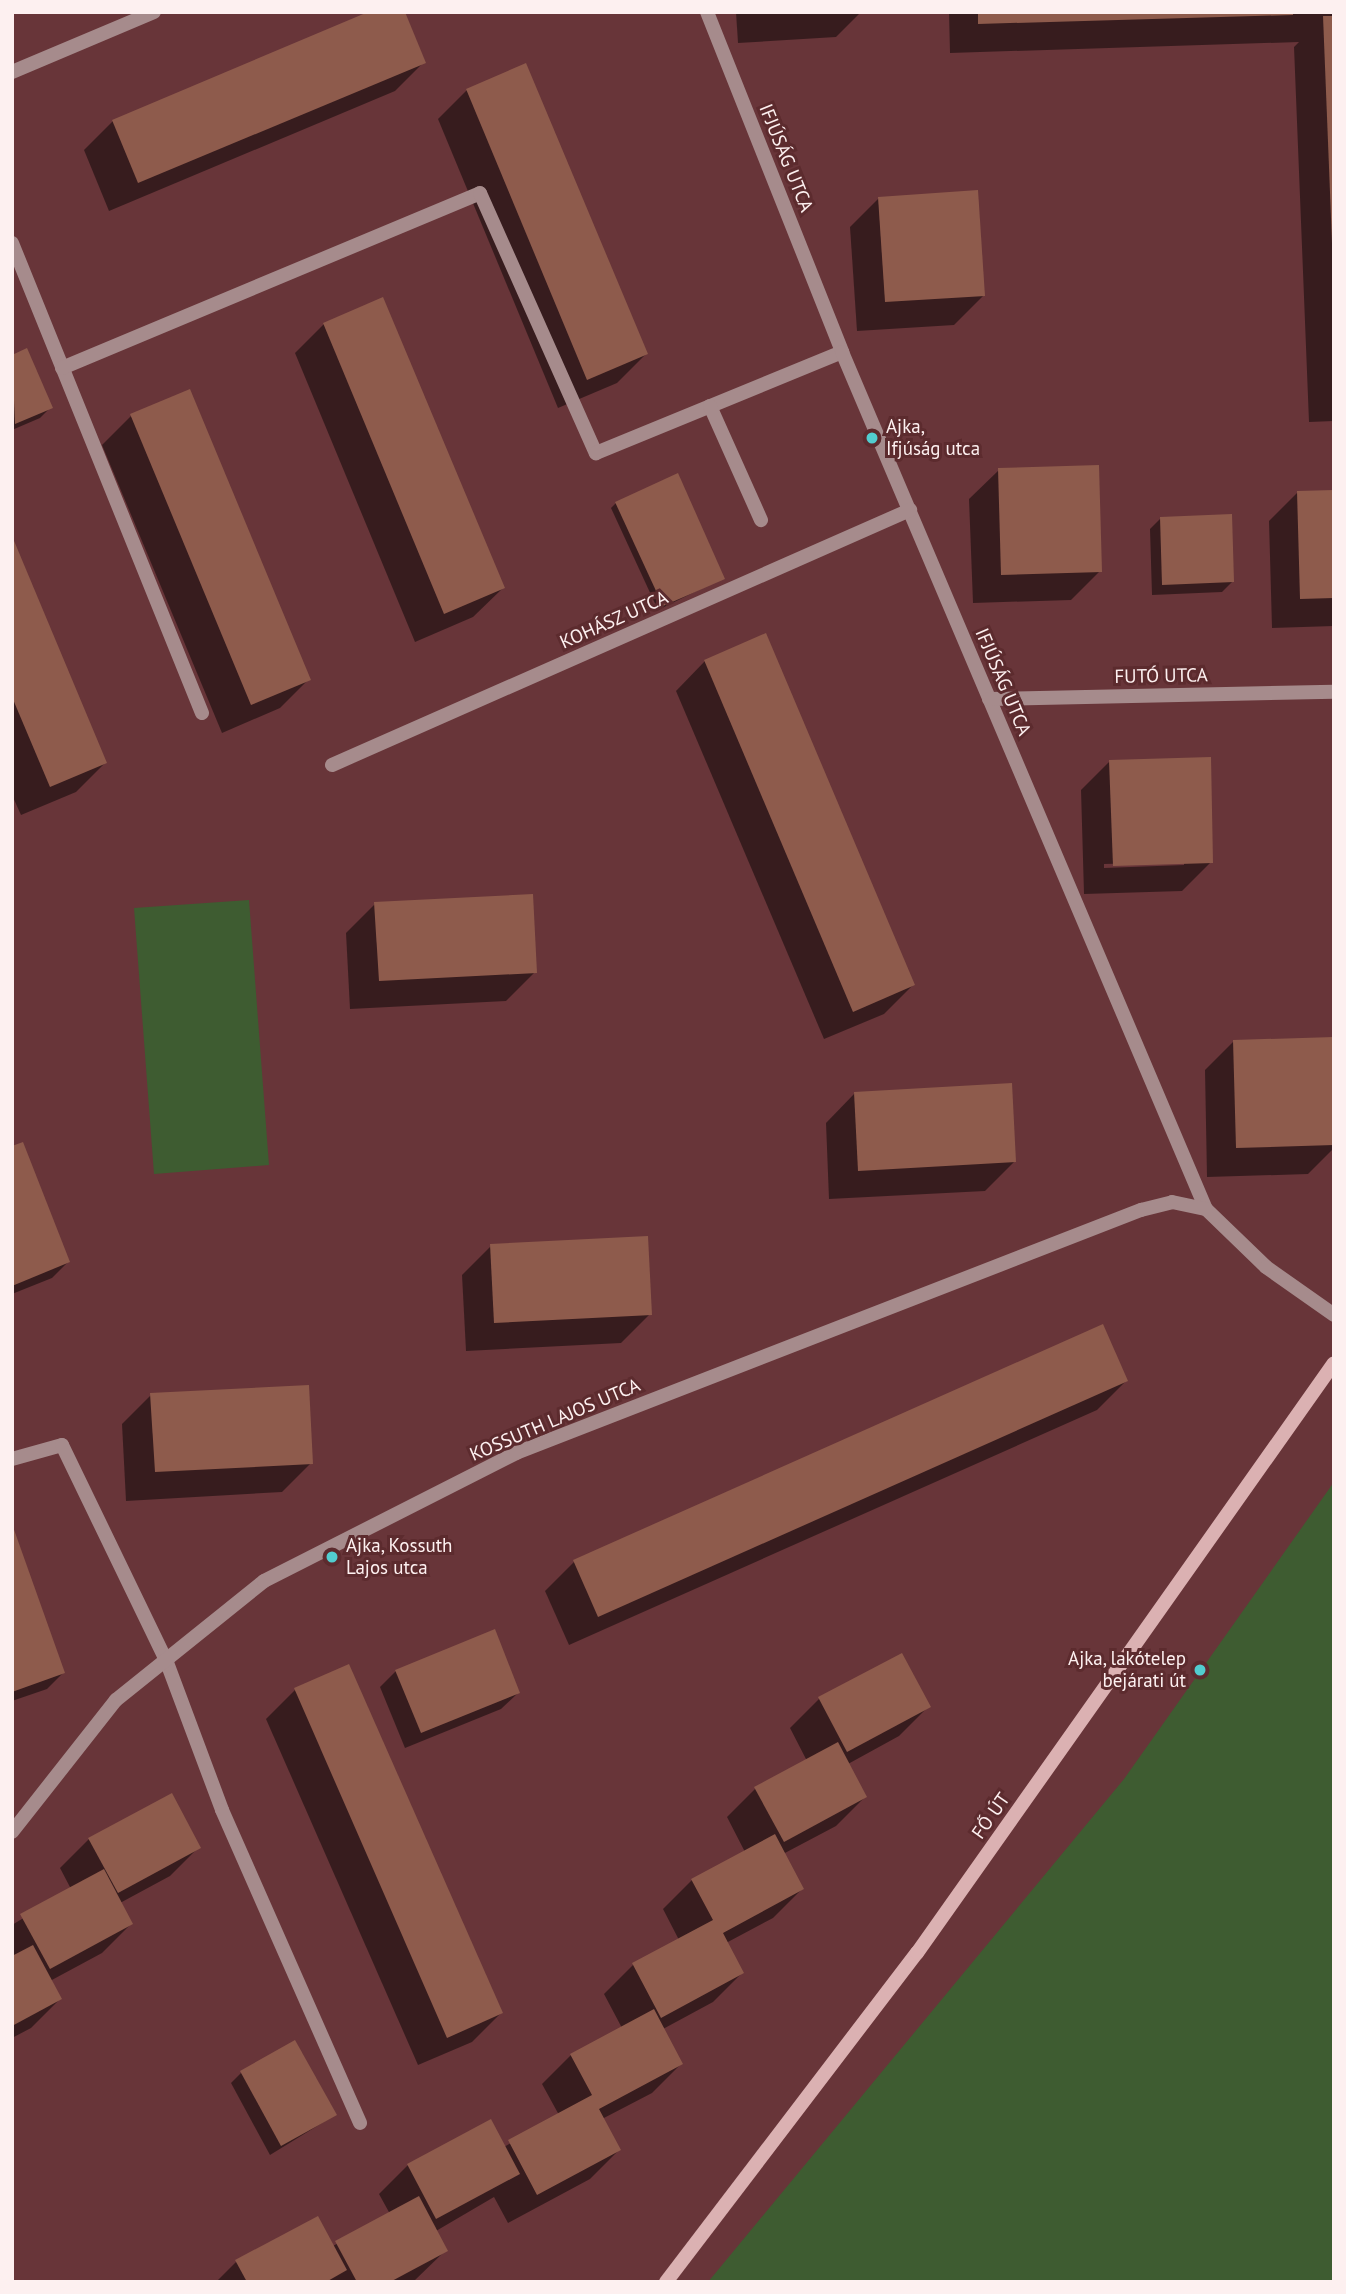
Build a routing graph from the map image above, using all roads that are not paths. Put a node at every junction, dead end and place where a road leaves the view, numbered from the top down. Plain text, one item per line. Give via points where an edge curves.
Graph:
1 (154, 12) edge
2 (707, 12) edge
3 (12, 72) edge
4 (12, 243) edge
5 (842, 352) junction
6 (62, 368) junction
7 (710, 406) junction
8 (910, 510) junction
9 (761, 520) dead end
10 (1334, 692) edge
11 (989, 699) junction
12 (202, 713) dead end
13 (332, 765) dead end
14 (1206, 1209) junction
15 (1334, 1315) edge
16 (1334, 1363) edge
17 (12, 1460) edge
18 (166, 1660) junction
19 (12, 1832) edge
20 (360, 2123) dead end
21 (666, 2282) edge

1 - 3 street
2 - 5 street, IFJÚSÁG UTCA
4 - 6 street
5 - 7 street
5 - 8 street, IFJÚSÁG UTCA
6 - 7 street via 480,193 596,453
6 - 12 street
7 - 9 street
8 - 11 street, IFJÚSÁG UTCA
8 - 13 street, KOHÁSZ UTCA
10 - 11 street, FUTÓ UTCA
11 - 14 street, IFJÚSÁG UTCA
14 - 15 street, IFJÚSÁG UTCA via 1266,1267
14 - 18 street, KOSSUTH LAJOS UTCA via 1172,1202 1141,1210 516,1453 264,1581
16 - 21 main road, FŐ ÚT via 917,1953
17 - 18 street via 62,1445
18 - 19 street, KOSSUTH LAJOS UTCA via 116,1700
18 - 20 street via 222,1810

